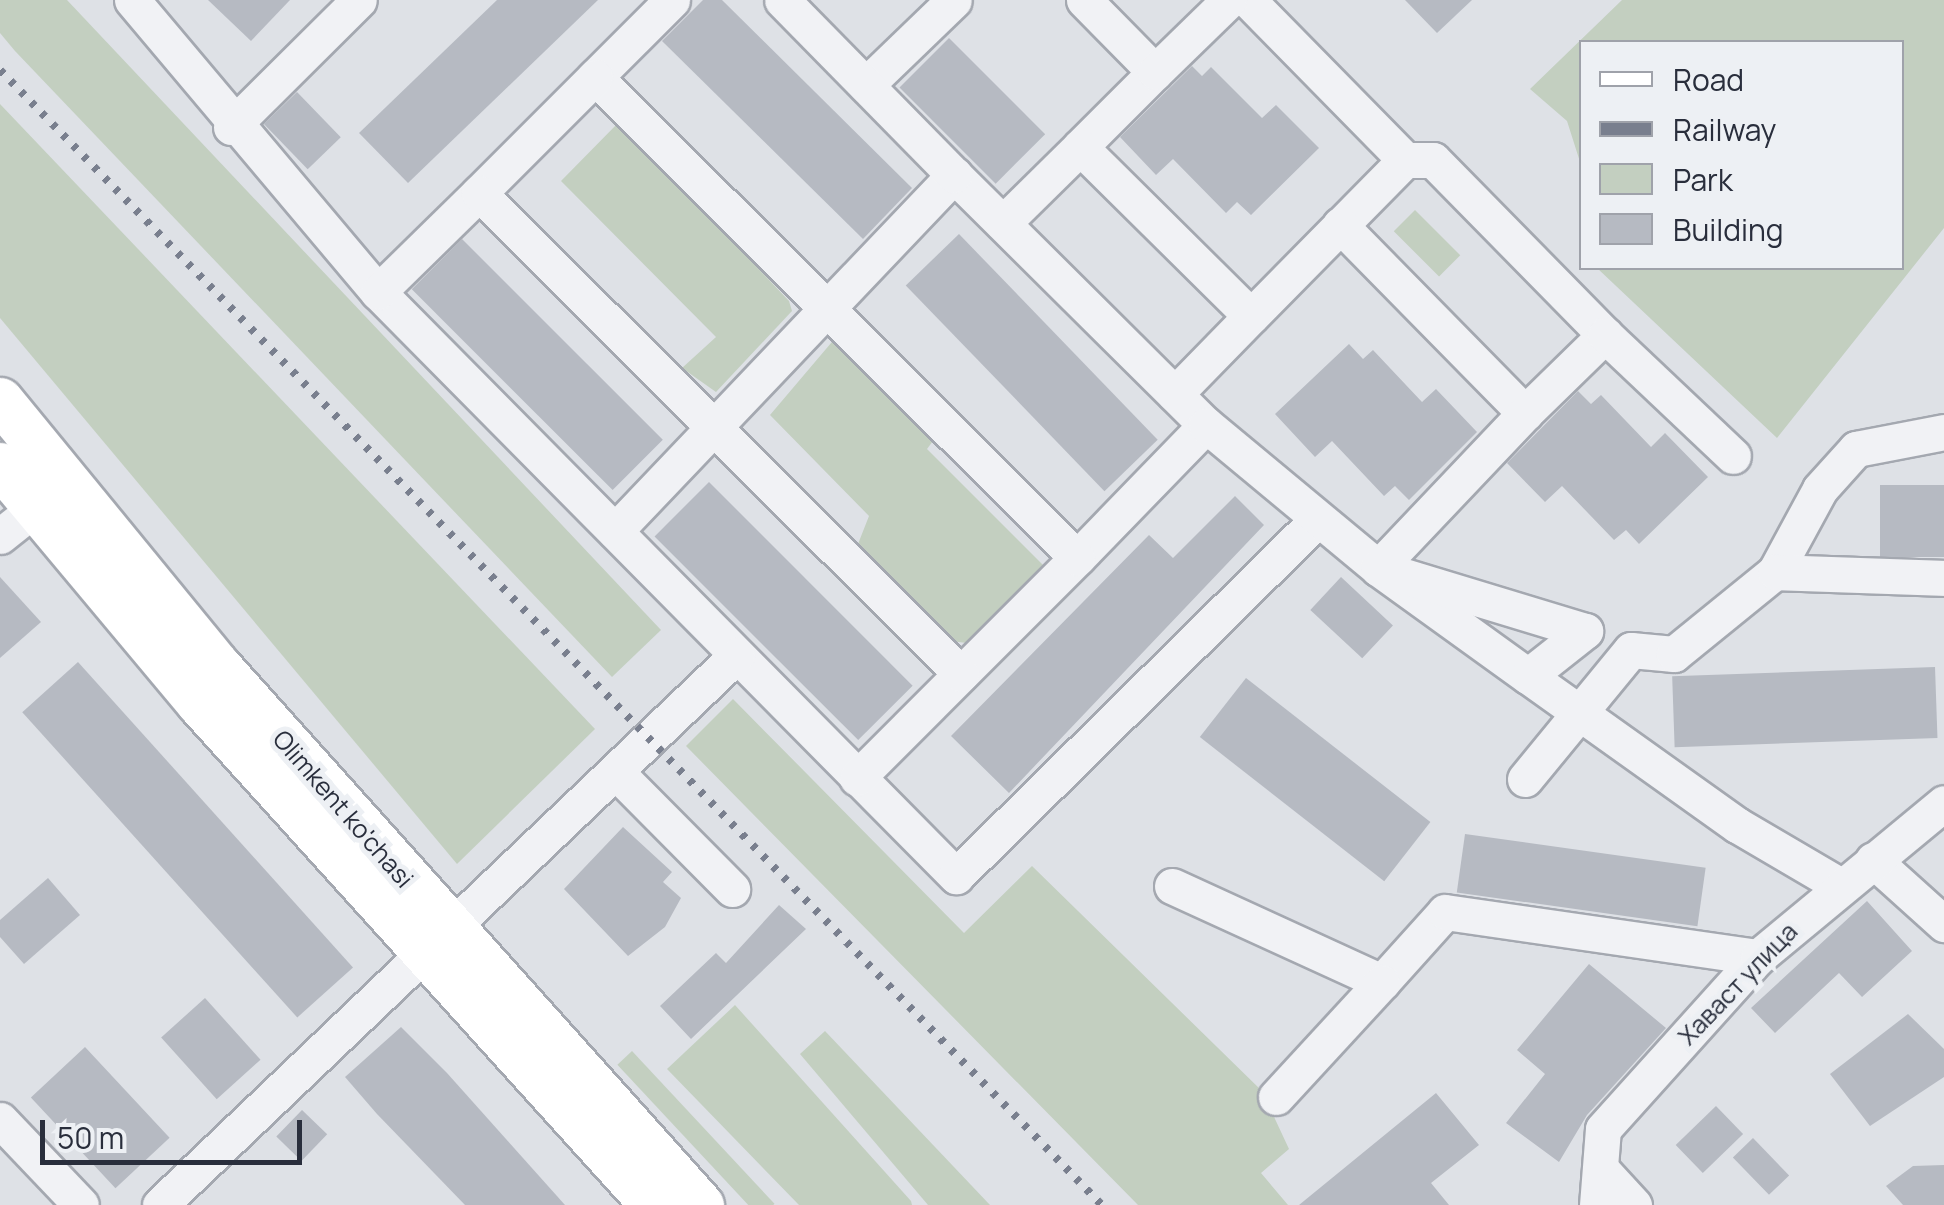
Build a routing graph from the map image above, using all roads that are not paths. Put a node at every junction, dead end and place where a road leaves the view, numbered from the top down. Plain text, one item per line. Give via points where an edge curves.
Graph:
1 (132, 0) edge
2 (359, 0) edge
3 (672, 0) edge
4 (782, 0) edge
5 (954, 0) edge
6 (1084, 0) edge
7 (1228, 0) edge
8 (1248, 0) edge
9 (1154, 72) junction
10 (594, 78) junction
11 (866, 85) junction
12 (231, 127) junction
13 (1080, 146) junction
14 (1405, 160) junction
15 (954, 175) junction
16 (479, 193) junction
17 (1003, 223) junction
18 (1340, 225) junction
19 (378, 292) junction
20 (826, 309) junction
21 (1252, 316) junction
22 (1605, 335) junction
23 (1175, 394) junction
24 (0, 400) edge
25 (1525, 413) junction
26 (1206, 425) junction
27 (714, 427) junction
28 (1944, 432) edge
29 (1733, 456) dead end
30 (0, 466) edge
31 (1318, 519) junction
32 (17, 522) edge
33 (615, 531) junction
34 (1077, 558) junction
35 (1378, 568) junction
36 (1775, 572) junction
37 (1944, 578) edge
38 (736, 655) junction
39 (961, 674) junction
40 (1528, 676) junction
41 (1578, 718) junction
42 (616, 772) junction
43 (858, 778) junction
44 (1525, 779) dead end
45 (1944, 803) edge
46 (1873, 860) junction
47 (1172, 886) dead end
48 (1841, 886) junction
49 (732, 889) dead end
50 (1944, 924) edge
51 (434, 938) junction
52 (1758, 956) junction
53 (1382, 982) junction
54 (1276, 1098) dead end
55 (0, 1120) edge
56 (1601, 1170) junction
57 (81, 1205) edge
58 (160, 1205) edge
59 (653, 1205) edge
60 (701, 1205) edge
61 (1597, 1205) edge
62 (1634, 1205) edge

1 - 12 street
2 - 12 street
3 - 10 street
4 - 11 street
5 - 11 street
6 - 9 street
7 - 9 street
8 - 14 street
9 - 13 street
10 - 16 street
10 - 20 street
11 - 15 street
12 - 19 street
13 - 17 street
13 - 21 street
14 - 18 street
14 - 22 street via 1434,160
15 - 17 street
15 - 20 street
16 - 19 street
16 - 27 street
17 - 23 street
18 - 21 street
18 - 25 street
19 - 33 street
20 - 27 street
20 - 34 street
21 - 23 street
22 - 25 street
22 - 29 street
23 - 26 street
24 - 51 main road, Olimkent ko'chasi
25 - 35 street
26 - 31 street
26 - 34 street
27 - 33 street
27 - 39 street
28 - 36 street via 1856,449 1820,489
30 - 32 main road, Olimkent ko'chasi
31 - 35 street
31 - 43 street via 956,876
32 - 51 main road, Olimkent ko'chasi
33 - 38 street
34 - 39 street
35 - 40 street
35 - 40 street via 1585,631
36 - 37 street
36 - 41 street via 1674,654 1632,650
38 - 42 street
38 - 43 street
39 - 43 street
40 - 41 street
41 - 44 street
41 - 48 street
42 - 49 street
42 - 51 street
45 - 46 street, Хаваст улица
46 - 48 street, Хаваст улица
46 - 50 street
47 - 53 street
48 - 52 street, Хаваст улица
51 - 58 street
51 - 59 main road, Olimkent ko'chasi
51 - 60 main road, Olimkent ko'chasi
52 - 53 street via 1445,912
52 - 56 street, Хаваст улица via 1603,1129
53 - 54 street
55 - 57 street
56 - 61 street, Хаваст улица
56 - 62 street

